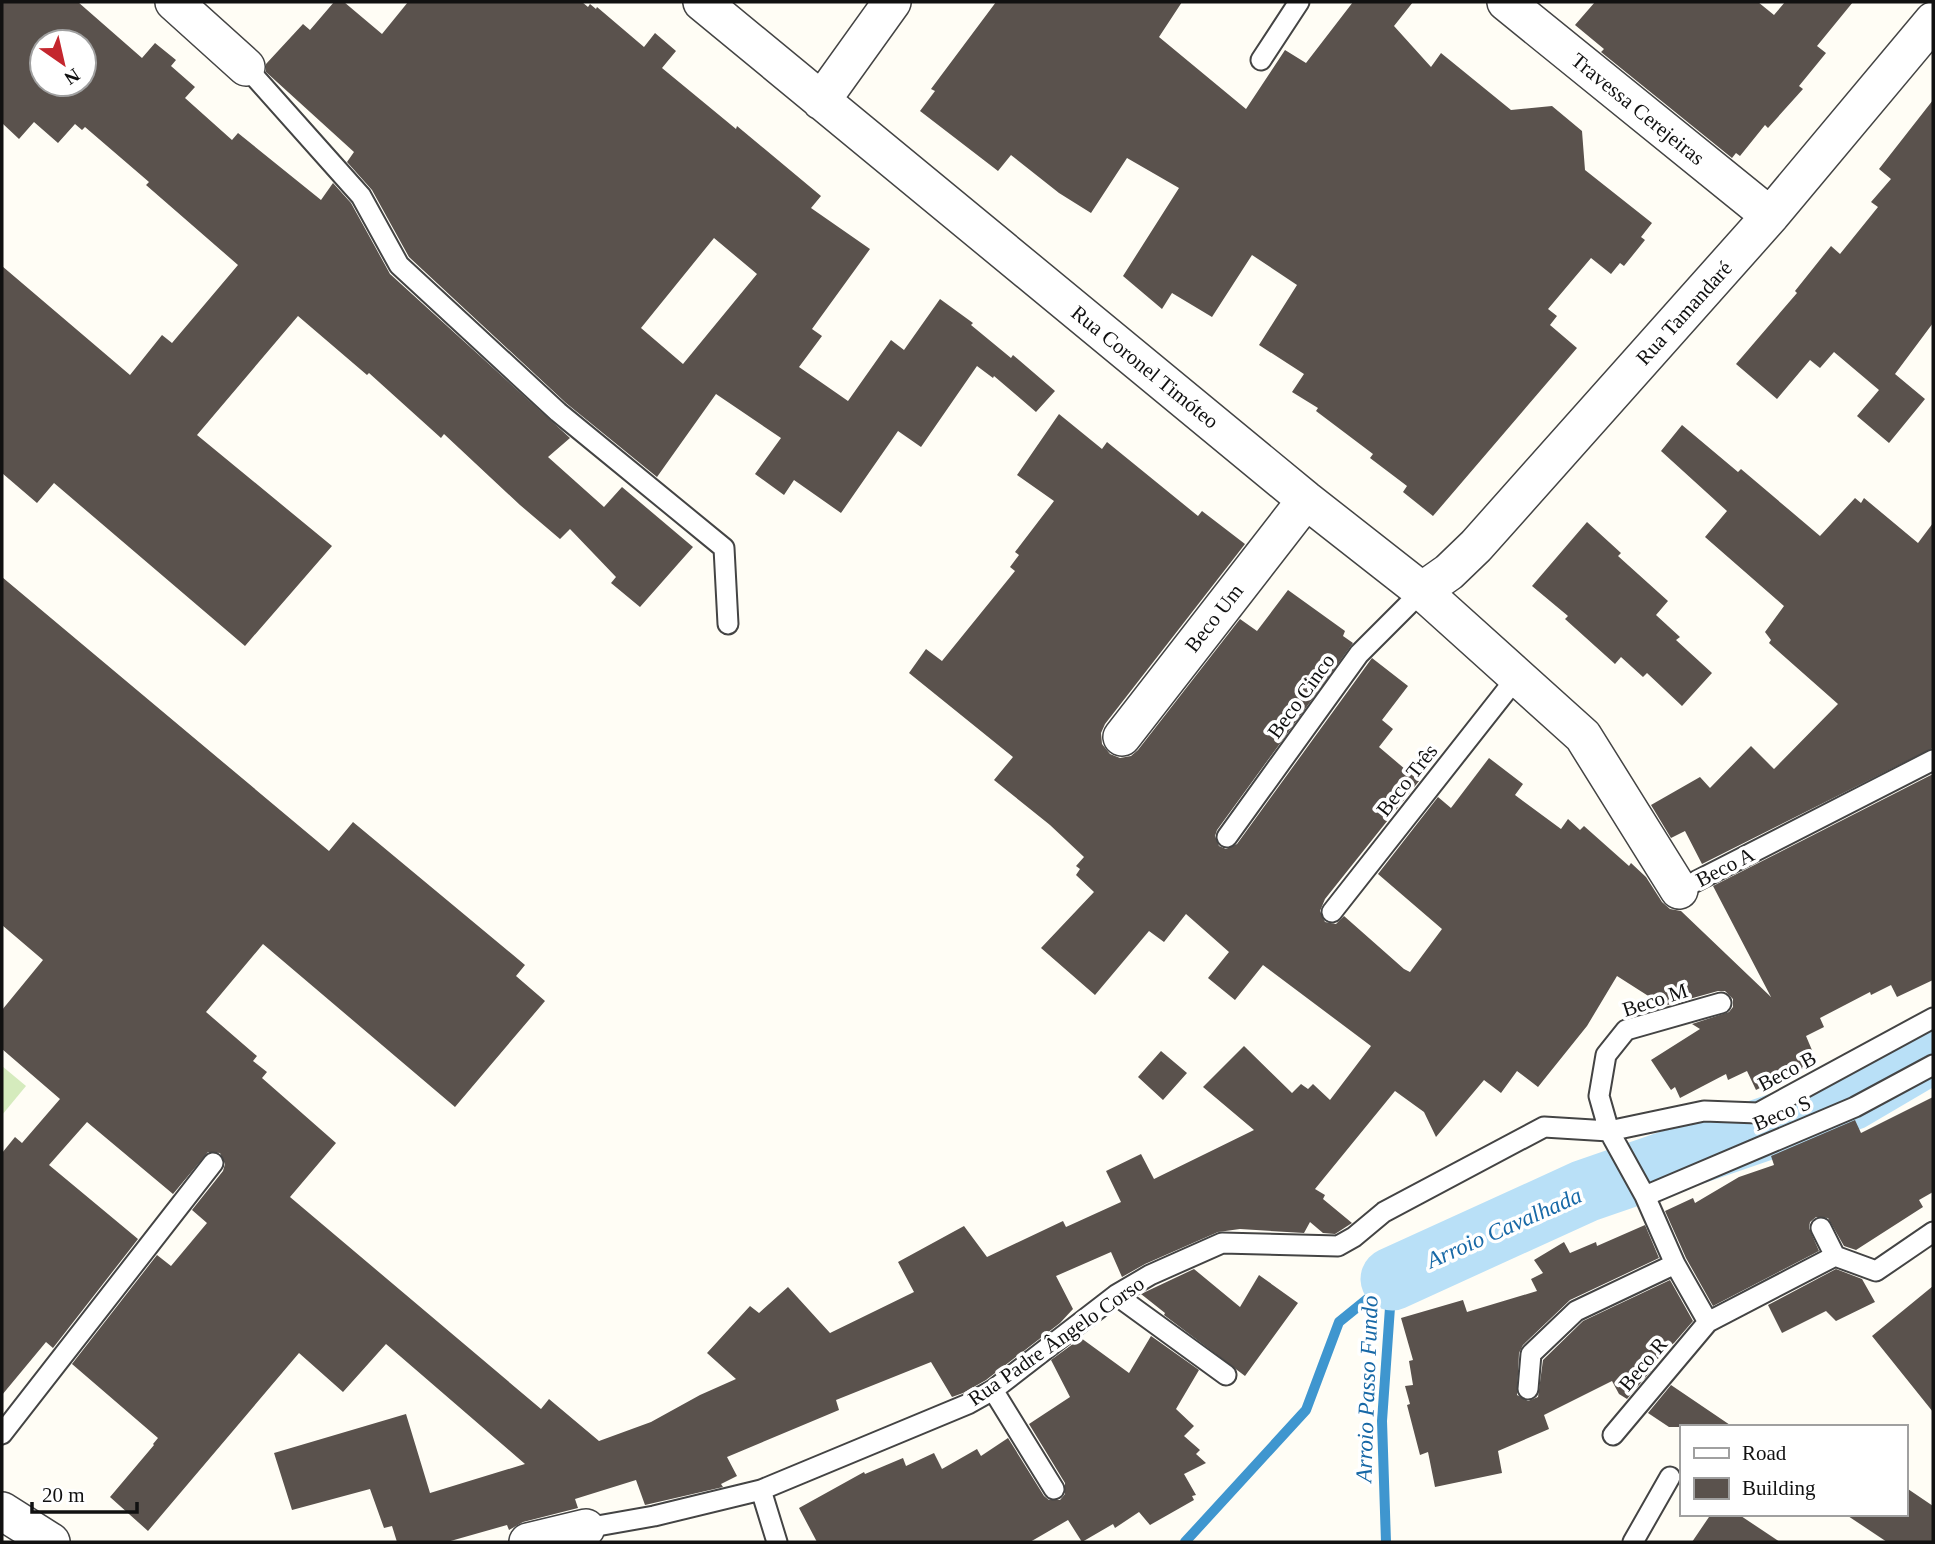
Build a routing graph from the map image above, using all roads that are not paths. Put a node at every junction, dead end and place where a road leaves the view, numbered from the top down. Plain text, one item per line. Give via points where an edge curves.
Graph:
1 (174, 2) edge
2 (702, 2) edge
3 (892, 2) edge
4 (1299, 2) edge
5 (1506, 2) edge
6 (1933, 21) edge
7 (1261, 60) dead end
8 (246, 67) joint
9 (821, 101) junction
10 (1770, 216) junction
11 (1307, 500) junction
12 (1422, 590) junction
13 (728, 624) dead end
14 (1517, 677) junction
15 (1583, 736) joint
16 (1122, 737) dead end
17 (1933, 760) edge
18 (1227, 837) dead end
19 (1679, 890) joint
20 (1332, 912) dead end
21 (1721, 1003) dead end
22 (1933, 1018) edge
23 (1933, 1065) edge
24 (1612, 1135) junction
25 (213, 1163) dead end
26 (1644, 1194) junction
27 (1821, 1228) dead end
28 (1933, 1232) edge
29 (1835, 1256) junction
30 (1675, 1264) junction
31 (1116, 1295) junction
32 (1707, 1322) junction
33 (1226, 1375) dead end
34 (1528, 1389) dead end
35 (993, 1390) junction
36 (2, 1434) edge
37 (1613, 1435) dead end
38 (1670, 1477) dead end
39 (1054, 1489) dead end
40 (761, 1490) junction
41 (5, 1513) edge
42 (586, 1528) joint
43 (51, 1542) edge
44 (528, 1542) edge
45 (777, 1542) edge
46 (1633, 1542) edge

1 - 8 street
2 - 9 street, Rua Coronel Timóteo
3 - 9 street
4 - 7 lane
5 - 10 street, Travessa Cerejeiras
6 - 10 street, Rua Tamandaré
8 - 13 lane via 361,196 399,265 558,412 724,548
9 - 11 street, Rua Coronel Timóteo
10 - 12 street, Rua Tamandaré via 1476,546
11 - 12 street, Rua Coronel Timóteo
11 - 16 street, Beco Um
12 - 14 street, Rua Coronel Timóteo
12 - 18 lane, Beco Cinco via 1359,654
14 - 15 street, Rua Coronel Timóteo
14 - 20 lane, Beco Três
15 - 19 street, Beco A
17 - 19 lane, Beco A
21 - 24 lane, Beco M via 1626,1030 1606,1055 1599,1096
22 - 24 lane, Beco B via 1758,1113 1704,1111
23 - 26 lane, Beco S via 1855,1107
24 - 26 lane, Beco M
24 - 31 lane, Rua Padre Ângelo Corso via 1544,1127 1384,1212 1338,1246 1222,1243
25 - 36 lane
26 - 30 lane
27 - 29 lane
28 - 29 lane via 1876,1271
29 - 32 lane, Beco R
30 - 32 lane
30 - 34 lane via 1576,1311 1531,1354
31 - 33 lane
31 - 35 lane, Rua Padre Ângelo Corso
32 - 37 lane, Beco R
35 - 39 lane
35 - 40 lane, Rua Padre Ângelo Corso
38 - 46 lane
40 - 42 lane, Rua Padre Ângelo Corso
40 - 45 lane
41 - 43 street
42 - 44 street, Rua Padre Ângelo Corso

